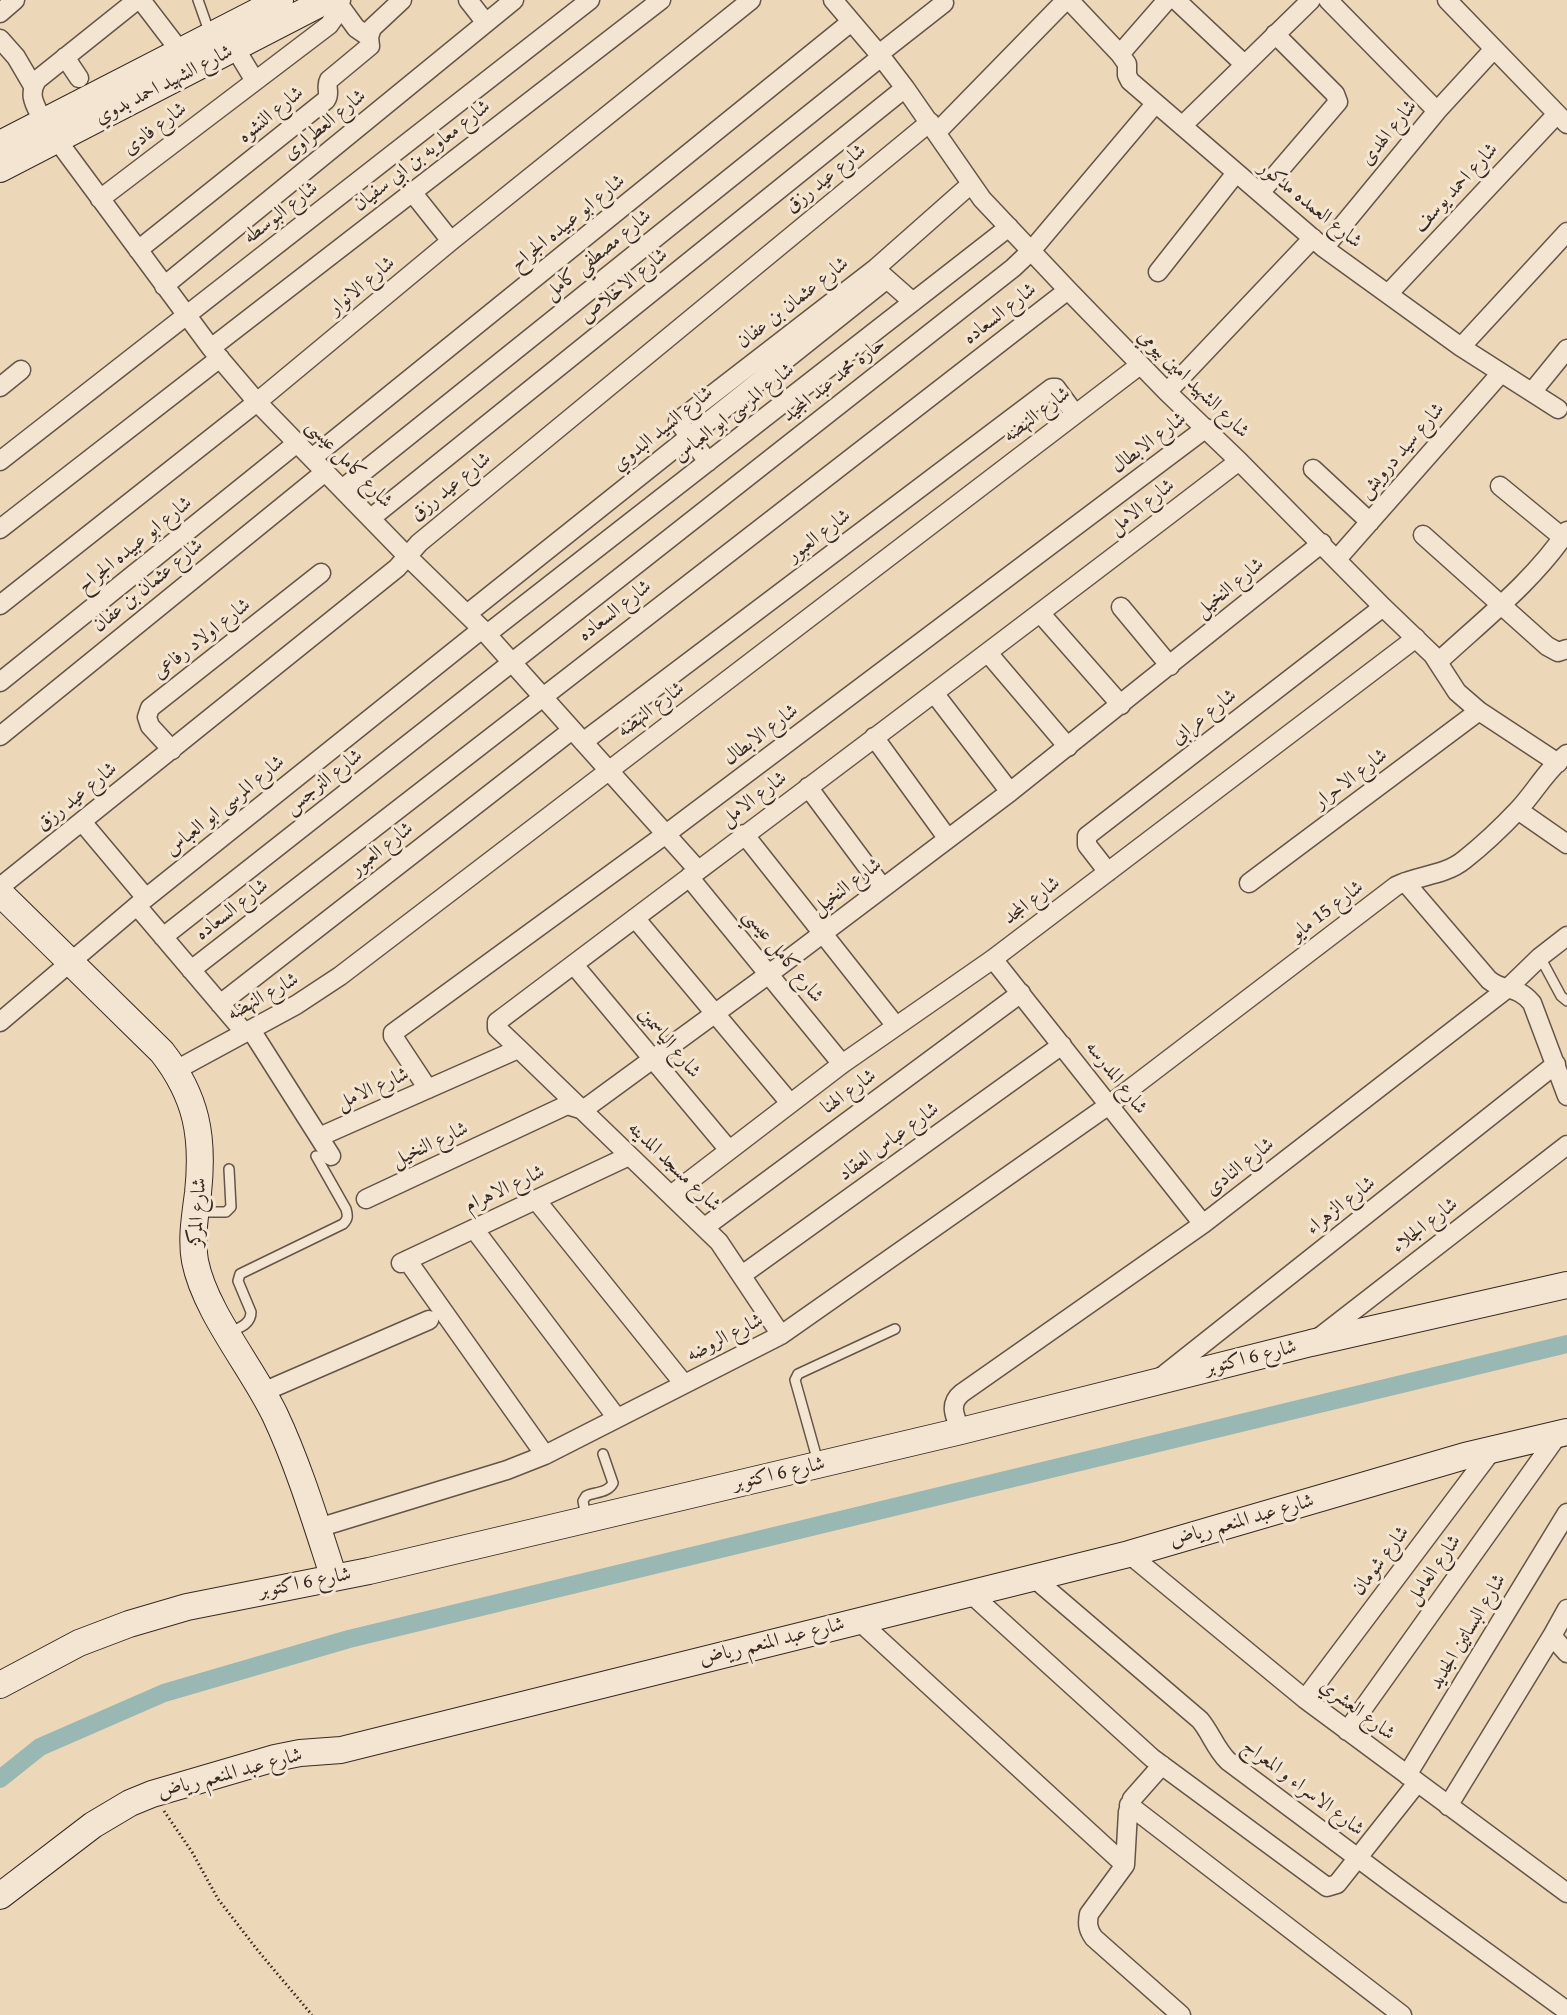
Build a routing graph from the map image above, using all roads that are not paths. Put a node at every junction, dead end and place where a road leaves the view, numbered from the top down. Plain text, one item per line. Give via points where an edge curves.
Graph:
1 (15, 0) edge
2 (139, 0) edge
3 (198, 0) edge
4 (402, 0) edge
5 (468, 0) edge
6 (514, 0) edge
7 (590, 0) edge
8 (661, 0) edge
9 (751, 0) edge
10 (833, 0) edge
11 (1067, 0) edge
12 (1167, 0) edge
13 (1176, 0) edge
14 (1311, 0) edge
15 (1328, 0) edge
16 (1447, 0) edge
17 (272, 2) edge
18 (336, 2) edge
19 (944, 3) dead end
20 (0, 13) edge
21 (851, 22) junction
22 (486, 23) junction
23 (1275, 34) junction
24 (211, 35) junction
25 (369, 37) junction
26 (0, 39) edge
27 (235, 48) junction
28 (1493, 50) junction
29 (180, 51) junction
30 (1120, 54) junction
31 (880, 55) junction
32 (65, 57) junction
33 (1244, 64) junction
34 (79, 78) dead end
35 (255, 81) junction
36 (33, 86) junction
37 (905, 88) junction
38 (1155, 104) junction
39 (1437, 111) junction
40 (1562, 119) edge
41 (1182, 126) junction
42 (934, 127) junction
43 (50, 130) junction
44 (2, 156) edge
45 (1236, 173) junction
46 (971, 184) junction
47 (412, 192) junction
48 (1260, 193) junction
49 (100, 199) junction
50 (1009, 227) junction
51 (1567, 232) edge
52 (451, 241) junction
53 (1318, 243) junction
54 (138, 250) junction
55 (1031, 251) junction
56 (1158, 272) dead end
57 (881, 274) junction
58 (164, 286) junction
59 (1068, 290) junction
60 (1388, 294) junction
61 (913, 302) junction
62 (186, 316) junction
63 (1461, 347) junction
64 (215, 353) junction
65 (1564, 359) edge
66 (1140, 365) junction
67 (21, 370) dead end
68 (1501, 373) junction
69 (0, 387) edge
70 (1167, 392) junction
71 (1532, 392) junction
72 (257, 402) junction
73 (1558, 409) dead end
74 (1075, 414) junction
75 (1206, 428) junction
76 (689, 437) junction
77 (297, 443) junction
78 (0, 461) edge
79 (1239, 461) junction
80 (708, 462) junction
81 (318, 465) junction
82 (1313, 469) dead end
83 (1500, 486) dead end
84 (342, 489) junction
85 (371, 518) junction
86 (1370, 522) junction
87 (0, 529) edge
88 (1423, 535) dead end
89 (1566, 535) edge
90 (1322, 543) junction
91 (407, 556) junction
92 (1337, 559) junction
93 (321, 573) dead end
94 (1500, 604) junction
95 (0, 605) edge
96 (1121, 607) dead end
97 (1383, 607) junction
98 (466, 614) junction
99 (1041, 614) junction
100 (485, 631) junction
101 (1416, 638) junction
102 (1567, 649) edge
103 (988, 653) junction
104 (1438, 662) junction
105 (512, 663) junction
106 (1170, 666) junction
107 (0, 682) edge
108 (934, 693) junction
109 (542, 696) junction
110 (1121, 705) junction
111 (1479, 711) junction
112 (0, 735) edge
113 (578, 736) junction
114 (874, 737) junction
115 (1068, 747) junction
116 (172, 750) junction
117 (1562, 758) edge
118 (609, 770) junction
119 (808, 787) junction
120 (1010, 792) junction
121 (1518, 810) junction
122 (82, 823) junction
123 (666, 834) junction
124 (744, 834) junction
125 (948, 838) junction
126 (1567, 844) edge
127 (1108, 872) junction
128 (693, 873) junction
129 (1405, 882) junction
130 (1249, 883) dead end
131 (0, 887) edge
132 (883, 888) junction
133 (0, 892) edge
134 (142, 902) junction
135 (635, 918) junction
136 (823, 934) junction
137 (1567, 936) edge
138 (163, 937) junction
139 (1540, 957) junction
140 (993, 959) junction
141 (70, 962) junction
142 (574, 964) junction
143 (191, 970) junction
144 (769, 974) junction
145 (1508, 988) junction
146 (1021, 993) junction
147 (1567, 1001) edge
148 (220, 1004) junction
149 (715, 1014) junction
150 (0, 1022) edge
151 (896, 1026) junction
152 (248, 1032) junction
153 (1062, 1046) junction
154 (517, 1047) junction
155 (653, 1059) junction
156 (842, 1064) junction
157 (1556, 1064) junction
158 (176, 1070) junction
159 (428, 1089) junction
160 (1567, 1096) edge
161 (790, 1103) junction
162 (1109, 1105) junction
163 (583, 1110) junction
164 (319, 1137) junction
165 (1567, 1145) edge
166 (729, 1150) junction
167 (323, 1156) joint
168 (629, 1156) junction
169 (229, 1169) dead end
170 (671, 1195) junction
171 (366, 1199) dead end
172 (536, 1200) junction
173 (196, 1212) junction
174 (1203, 1224) junction
175 (705, 1227) junction
176 (474, 1229) junction
177 (742, 1275) junction
178 (1567, 1285) edge
179 (429, 1320) dead end
180 (895, 1329) dead end
181 (228, 1333) junction
182 (781, 1335) junction
183 (1311, 1343) junction
184 (1154, 1383) junction
185 (684, 1384) junction
186 (263, 1392) junction
187 (616, 1418) junction
188 (961, 1431) junction
189 (1562, 1433) edge
190 (1493, 1449) junction
191 (603, 1454) dead end
192 (545, 1455) junction
193 (818, 1465) junction
194 (1567, 1513) edge
195 (587, 1519) junction
196 (318, 1528) junction
197 (1129, 1554) junction
198 (334, 1578) junction
199 (1034, 1578) junction
200 (969, 1592) junction
201 (1567, 1609) edge
202 (858, 1620) junction
203 (1552, 1636) junction
204 (1567, 1653) edge
205 (0, 1685) edge
206 (1305, 1699) junction
207 (1347, 1731) junction
208 (1162, 1765) junction
209 (1412, 1779) junction
210 (1129, 1805) junction
211 (1448, 1806) junction
212 (1357, 1858) junction
213 (1125, 1865) junction
214 (1567, 1893) edge
215 (0, 1896) edge
216 (1567, 2011) edge
217 (1181, 2015) edge
218 (1402, 2015) edge

1 - 20 street
2 - 29 street
2 - 32 street
3 - 24 lane
4 - 25 street, شارع النشوه via 372,28
5 - 22 street
6 - 22 street, شارع العطراوى
7 - 62 street, شارع البوسطه
8 - 47 street, شارع معاويه بن ابي سفيان
9 - 52 street, شارع الانوار
10 - 21 street, شارع الشهيد امين بيومي
11 - 30 street, شارع العمده مدكور
11 - 42 street, شارع عيد رزق
12 - 30 street
13 - 33 street
14 - 23 street
15 - 39 street
16 - 28 street
17 - 24 main road, شارع الشهيد احمد بدوي
18 - 25 street via 356,28
18 - 27 main road, شارع الشهيد احمد بدوي
18 - 35 street, شارع فادى via 329,25
19 - 31 street, شارع مصطفي كامل
21 - 31 street, شارع الشهيد امين بيومي
21 - 81 street, شارع ابو عبيده الجراح
22 - 58 street, شارع العطراوى
23 - 33 street
23 - 48 street via 1335,94 1338,102
24 - 29 main road, شارع الشهيد احمد بدوي
25 - 54 street, شارع النشوه via 370,46 329,80 326,100
26 - 36 street, شارع كامل عيسى
27 - 35 street
27 - 43 main road, شارع الشهيد احمد بدوي
28 - 39 street, شارع الهدى
28 - 40 street
29 - 43 main road, شارع الشهيد احمد بدوي
30 - 38 street, شارع العمده مدكور via 1127,64 1128,79
31 - 37 street, شارع الشهيد امين بيومي
31 - 84 street, شارع مصطفي كامل
32 - 34 street
32 - 36 street
33 - 41 street
35 - 49 street, شارع فادى
36 - 43 street, شارع كامل عيسى via 32,99
37 - 42 street, شارع الشهيد امين بيومي
37 - 85 street, شارع الاخلاص
38 - 41 street, شارع العمده مدكور
38 - 55 street, حارة محمد عبد المجيد
39 - 53 street, شارع الهدى
40 - 60 street, شارع احمد يوسف
41 - 45 street, شارع العمده مدكور
42 - 46 street, شارع الشهيد امين بيومي
42 - 91 street, شارع عيد رزق
43 - 44 main road, شارع الشهيد احمد بدوي
43 - 49 street, شارع كامل عيسى
45 - 48 street, شارع العمده مدكور
45 - 56 street
46 - 50 street, شارع الشهيد امين بيومي
46 - 57 street, شارع عثمان بن عفان
47 - 52 street
47 - 64 street, شارع معاويه بن ابي سفيان
48 - 53 street, شارع العمده مدكور
49 - 54 street, شارع كامل عيسى
50 - 55 street, شارع الشهيد امين بيومي
50 - 61 street, شارع المرسى ابو العباس
51 - 63 street
52 - 72 street, شارع الانوار
53 - 60 street, شارع العمده مدكور
53 - 70 street, شارع الهدى
54 - 58 street, شارع كامل عيسى
55 - 59 street, شارع الشهيد امين بيومي
55 - 105 street, حارة محمد عبد المجيد
57 - 61 street
57 - 76 street, شارع عثمان بن عفان via 678,421
58 - 62 street, شارع كامل عيسى
59 - 66 street, شارع الشهيد امين بيومي
59 - 109 street, شارع السعاده
60 - 63 street, شارع العمده مدكور
61 - 80 street, شارع المرسى ابو العباس
62 - 64 street, شارع كامل عيسى
62 - 78 street, شارع البوسطه
63 - 68 street, شارع العمده مدكور
64 - 72 street, شارع كامل عيسى
64 - 87 street, شارع معاويه بن ابي سفيان
65 - 71 street
66 - 70 street, شارع الشهيد امين بيومي
66 - 74 street, شارع النهضه
67 - 69 street
68 - 71 street, شارع العمده مدكور
68 - 86 street, شارع سيد درويش
70 - 75 street, شارع الشهيد امين بيومي
71 - 73 street, شارع العمده مدكور
72 - 77 street, شارع كامل عيسى
72 - 95 street, شارع الانوار
74 - 113 street, شارع العبور via 1052,388
74 - 118 street, شارع النهضه
75 - 79 street, شارع الشهيد امين بيومي
75 - 123 street, شارع الابطال
76 - 80 street
76 - 98 street, شارع السيد البدوي
77 - 81 street, شارع كامل عيسى
77 - 107 street, شارع ابو عبيده الجراح
79 - 90 street, شارع الشهيد امين بيومي
79 - 99 street, شارع الامل
80 - 100 street, شارع المرسى ابو العباس
81 - 84 street, شارع كامل عيسى
81 - 112 street, شارع عثمان بن عفان
82 - 86 street
83 - 89 street
84 - 85 street, شارع كامل عيسى
85 - 91 street, شارع كامل عيسى
86 - 92 street, شارع سيد درويش
88 - 94 street
89 - 94 street
90 - 92 street, شارع الشهيد امين بيومي
90 - 106 street, شارع النخيل
91 - 98 street, شارع كامل عيسى
91 - 116 street, شارع عيد رزق
92 - 97 street, شارع الشهيد امين بيومي
93 - 116 street, شارع اولاد رفاعى via 150,708 150,726
94 - 102 street via 1547,646 1558,652
94 - 104 street
96 - 106 street
97 - 101 street, شارع الشهيد امين بيومي
97 - 127 street, شارع عرابى via 1087,836 1087,845
98 - 100 street, شارع كامل عيسى
99 - 103 street, شارع الامل
99 - 110 street
100 - 105 street, شارع كامل عيسى
100 - 134 street, شارع المرسى ابو العباس
101 - 104 street, شارع الشهيد امين بيومي
101 - 127 street, شارع المجد
103 - 108 street, شارع الامل
103 - 115 street
104 - 111 street, شارع الشهيد امين بيومي via 1457,692
105 - 109 street, شارع كامل عيسى
105 - 138 street, شارع النرجس
106 - 110 street, شارع النخيل
108 - 114 street, شارع الامل
108 - 120 street
109 - 113 street, شارع كامل عيسى
109 - 143 street, شارع السعاده
110 - 115 street, شارع النخيل
111 - 117 street, شارع الشهيد امين بيومي
111 - 130 street, شارع الاحرار
113 - 118 street, شارع كامل عيسى
113 - 148 street, شارع العبور
114 - 119 street, شارع الامل
114 - 125 street
115 - 120 street, شارع النخيل
116 - 122 street, شارع عيد رزق
117 - 121 street, شارع 15 مايو
118 - 123 street, شارع كامل عيسى
118 - 152 street, شارع النهضه via 340,976
119 - 124 street, شارع الامل
119 - 132 street
120 - 125 street, شارع النخيل
121 - 126 street
121 - 129 street, شارع 15 مايو via 1463,861 1434,875
122 - 131 street, شارع عيد رزق
122 - 134 street
123 - 128 street, شارع كامل عيسى
123 - 159 street, شارع الابطال via 393,1033
124 - 128 street, شارع الامل
124 - 136 street
125 - 132 street, شارع النخيل
127 - 140 street, شارع المجد
128 - 135 street, شارع الامل
128 - 144 street, شارع كامل عيسي
129 - 145 street via 1489,980
129 - 162 street, شارع 15 مايو
132 - 136 street, شارع النخيل
133 - 141 main road, شارع المركز
134 - 138 street
134 - 141 street, شارع المرسى ابو العباس
135 - 142 street, شارع الامل
135 - 149 street
136 - 144 street, شارع النخيل
136 - 151 street
137 - 139 street, شارع النادى
138 - 143 street
139 - 145 street, شارع النادى
139 - 147 lane
140 - 146 street, شارع المدرسه
140 - 151 street, شارع المجد
141 - 150 street, شارع المرسى ابو العباس
141 - 158 main road, شارع المركز
142 - 154 street, شارع الامل via 497,1023 498,1029
142 - 155 street, شارع الياسمين
143 - 148 street
144 - 149 street, شارع النخيل
144 - 156 street, شارع كامل عيسي
145 - 157 street via 1526,995 1532,1003
145 - 174 street, شارع النادى
146 - 153 street, شارع المدرسه
146 - 175 street, شارع الهنا
148 - 152 street
149 - 155 street, شارع النخيل
149 - 161 street
151 - 156 street, شارع المجد
152 - 158 street, شارع النهضه
152 - 164 street
153 - 162 street, شارع المدرسه
153 - 177 street, شارع عباس العقاد
154 - 159 street, شارع الامل
154 - 163 street, شارع مسجد المدينه
155 - 163 street, شارع النخيل
155 - 166 street, شارع الياسمين
156 - 161 street, شارع المجد
157 - 160 street
157 - 184 street, شارع الزهراء
158 - 173 main road, شارع المركز via 196,1114 200,1138
159 - 164 street, شارع الامل
161 - 166 street, شارع المجد
162 - 174 street, شارع المدرسه
162 - 182 street, شارع الروضه
163 - 168 street, شارع مسجد المدينه
163 - 171 street, شارع النخيل via 567,1106
164 - 167 street
165 - 183 street, شارع الجلاء
166 - 170 street, شارع المجد
167 - 181 lane via 347,1220 240,1274 238,1281 251,1317 248,1323
168 - 170 street, شارع مسجد المدينه
168 - 172 street, شارع الاهرام
169 - 173 lane via 231,1207 226,1212
170 - 175 street, شارع مسجد المدينه
172 - 176 street, شارع الاهرام
172 - 185 street
173 - 181 main road, شارع المركز via 195,1261 210,1303
174 - 188 street, شارع النادى via 962,1393 953,1407
175 - 177 street, شارع مسجد المدينه
176 - 187 street
176 - 192 street, شارع الاهرام via 404,1262
177 - 182 street, شارع مسجد المدينه
178 - 183 main road, شارع 6 اكتوبر
179 - 186 street
180 - 193 lane via 798,1374 795,1380
181 - 186 main road, شارع المركز
182 - 185 street, شارع الروضه
183 - 184 main road, شارع 6 اكتوبر
184 - 188 main road, شارع 6 اكتوبر
185 - 187 street, شارع الروضه
186 - 196 main road, شارع المركز
187 - 192 street, شارع الروضه
188 - 193 main road, شارع 6 اكتوبر
189 - 190 main road, شارع عبد المنعم رياض
189 - 207 street, شارع العامل
190 - 197 main road, شارع عبد المنعم رياض
190 - 206 street, شارع شومان
191 - 195 lane via 613,1483 606,1490 586,1496 583,1501
192 - 196 street, شارع الروضه
193 - 195 main road, شارع 6 اكتوبر
194 - 209 street, شارع البساتين الجديد
195 - 198 main road, شارع 6 اكتوبر
196 - 198 main road, شارع المركز
197 - 199 main road, شارع عبد المنعم رياض
197 - 206 street, شارع العشري
198 - 205 main road, شارع 6 اكتوبر via 187,1607 129,1624 79,1643
199 - 200 main road, شارع عبد المنعم رياض
199 - 212 street, شارع الاسراء و المعراج via 1200,1720 1228,1761
200 - 202 main road, شارع عبد المنعم رياض
200 - 208 street, شارع البساتين الجديد
201 - 203 street
202 - 213 street
202 - 215 main road, شارع عبد المنعم رياض via 341,1750 275,1758 152,1794 102,1819
203 - 204 street
203 - 211 street
206 - 207 street, شارع العشري
207 - 209 street, شارع العشري
208 - 210 street
208 - 212 street, شارع البساتين الجديد via 1324,1886 1336,1884
209 - 211 street, شارع العشري
209 - 212 street, شارع البساتين الجديد
210 - 213 street
210 - 218 street
211 - 214 street, شارع العشري
212 - 216 street, شارع الاسراء و المعراج
213 - 217 street via 1089,1914 1088,1927 1094,1938

